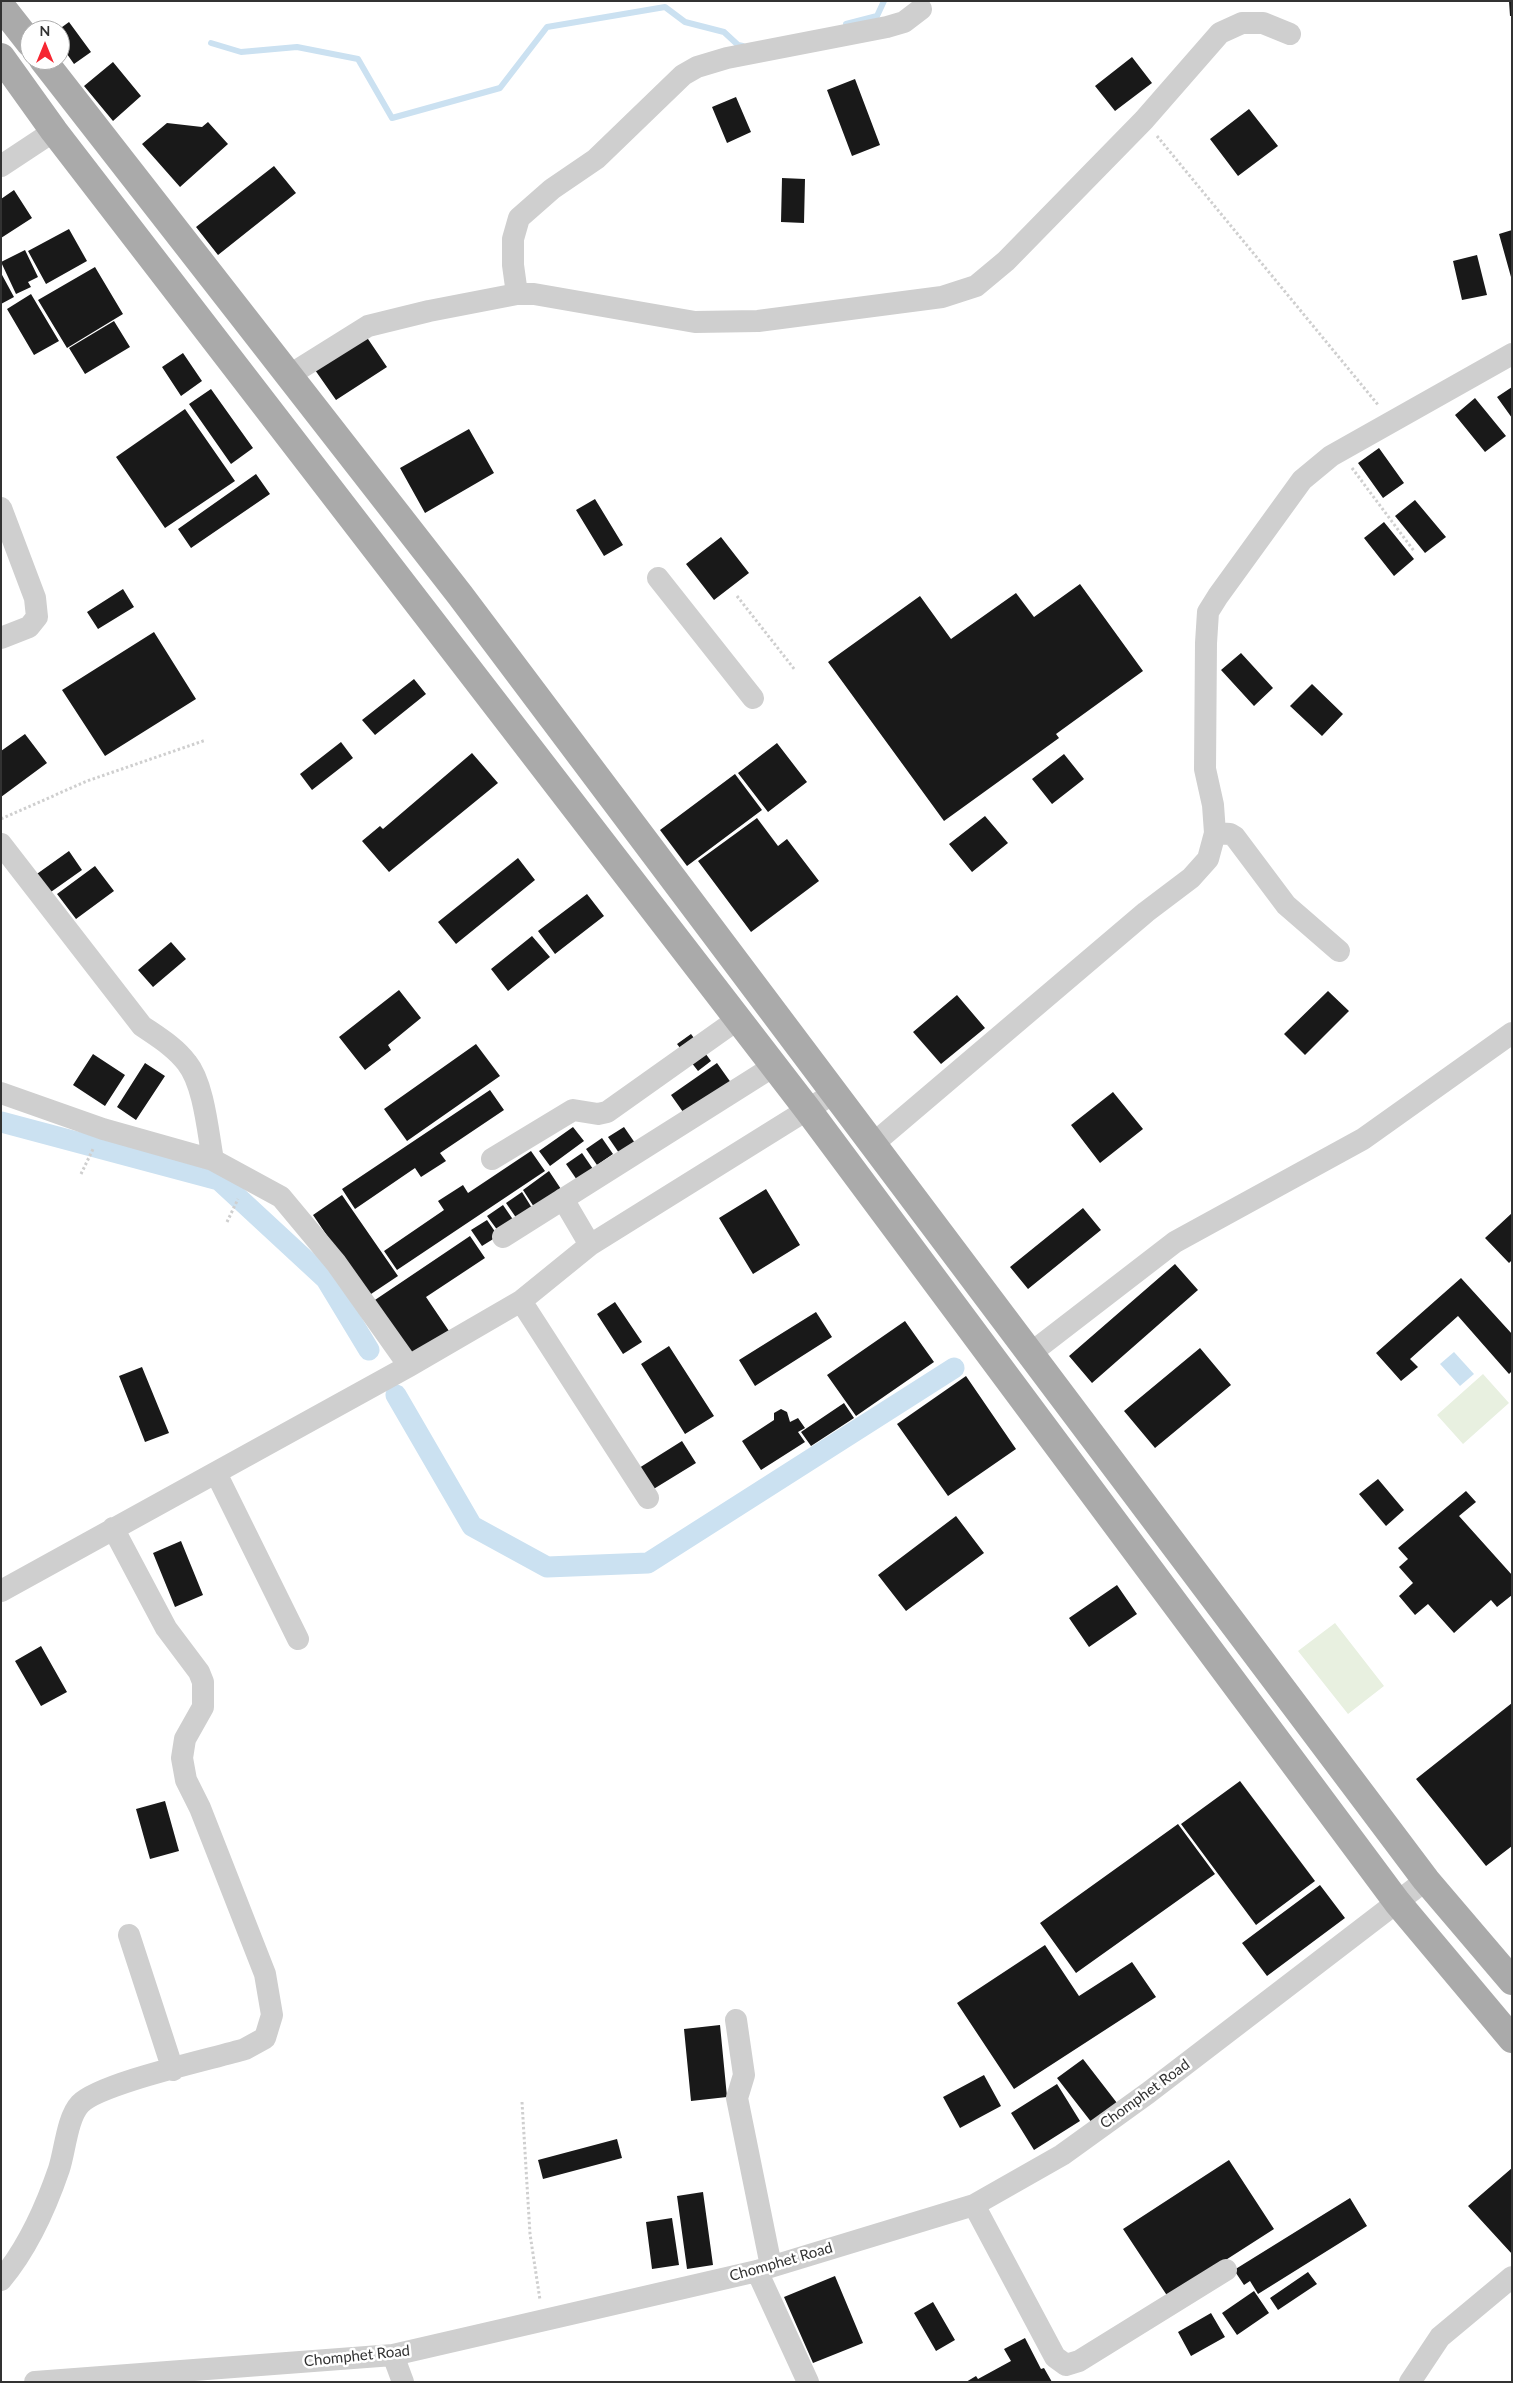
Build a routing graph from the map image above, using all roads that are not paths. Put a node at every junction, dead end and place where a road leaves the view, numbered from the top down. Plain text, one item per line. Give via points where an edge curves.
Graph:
1 (1, 6) edge
2 (921, 9) dead end
3 (20, 30) edge
4 (1290, 34) dead end
5 (1, 57) edge
6 (51, 70) edge
7 (54, 131) junction
8 (1, 166) edge
9 (517, 294) junction
10 (1512, 354) edge
11 (288, 376) junction
12 (1, 508) edge
13 (658, 578) dead end
14 (1, 638) edge
15 (753, 698) dead end
16 (1215, 834) junction
17 (1, 844) edge
18 (1339, 951) dead end
19 (738, 1019) junction
20 (1512, 1033) edge
21 (774, 1066) junction
22 (1, 1093) edge
23 (834, 1093) junction
24 (808, 1110) junction
25 (872, 1144) junction
26 (492, 1159) dead end
27 (213, 1160) junction
28 (563, 1199) junction
29 (503, 1237) dead end
30 (590, 1245) junction
31 (521, 1301) junction
32 (1031, 1353) junction
33 (409, 1366) junction
34 (216, 1473) junction
35 (648, 1498) dead end
36 (113, 1528) junction
37 (1, 1591) edge
38 (298, 1639) dead end
39 (1426, 1880) junction
40 (1396, 1902) junction
41 (130, 1935) dead end
42 (1512, 1981) edge
43 (736, 2020) dead end
44 (1512, 2039) edge
45 (172, 2070) junction
46 (974, 2205) junction
47 (764, 2268) junction
48 (1226, 2270) dead end
49 (1512, 2277) edge
50 (1, 2280) edge
51 (393, 2355) junction
52 (35, 2382) edge
53 (403, 2382) edge
54 (808, 2382) edge
55 (1410, 2382) edge

1 - 3 main road
2 - 9 street via 904,22 887,27 727,58 683,75 596,159 552,189 519,218 513,239
4 - 9 street via 1263,23 1242,23 1220,33 1144,120 1006,261 976,286 942,297 758,321 681,321 534,294
5 - 7 main road
6 - 11 main road
7 - 8 street
7 - 19 main road
9 - 11 street via 368,326
10 - 16 street via 1340,451 1302,480 1208,612 1205,769
11 - 23 main road via 460,595
12 - 14 street via 35,598 37,617 29,627
13 - 15 street
16 - 18 street via 1235,837 1286,905
16 - 25 street via 1208,859 1191,878 1146,912
17 - 27 street via 142,1026 166,1041 188,1064 197,1082
19 - 21 main road
19 - 26 street via 607,1112 598,1114 573,1110
20 - 32 street via 1363,1139 1176,1242
21 - 24 main road
21 - 28 street
22 - 27 street via 103,1129
23 - 24 street
23 - 25 main road
24 - 30 street
24 - 40 main road
25 - 32 main road
27 - 33 street via 281,1197 336,1263
28 - 29 street
28 - 30 street
30 - 31 street
31 - 33 street
31 - 35 street
32 - 39 main road
33 - 34 street
34 - 36 street
34 - 38 street
36 - 37 street
36 - 45 street via 166,1628 203,1682 203,1708 186,1739 182,1758 186,1780 265,1974 272,2015 265,2038 245,2049
39 - 40 street, Chomphet Road
39 - 42 main road
40 - 44 main road
40 - 46 street, Chomphet Road via 1140,2099 1062,2154
41 - 45 street
43 - 47 street via 744,2075 737,2098
45 - 50 street via 105,2089 80,2104 59,2169 34,2229
46 - 47 street, Chomphet Road
46 - 48 street via 1055,2357 1066,2365 1079,2361
47 - 51 street, Chomphet Road
47 - 54 street
49 - 55 street via 1440,2337
51 - 52 street, Chomphet Road
51 - 53 street

